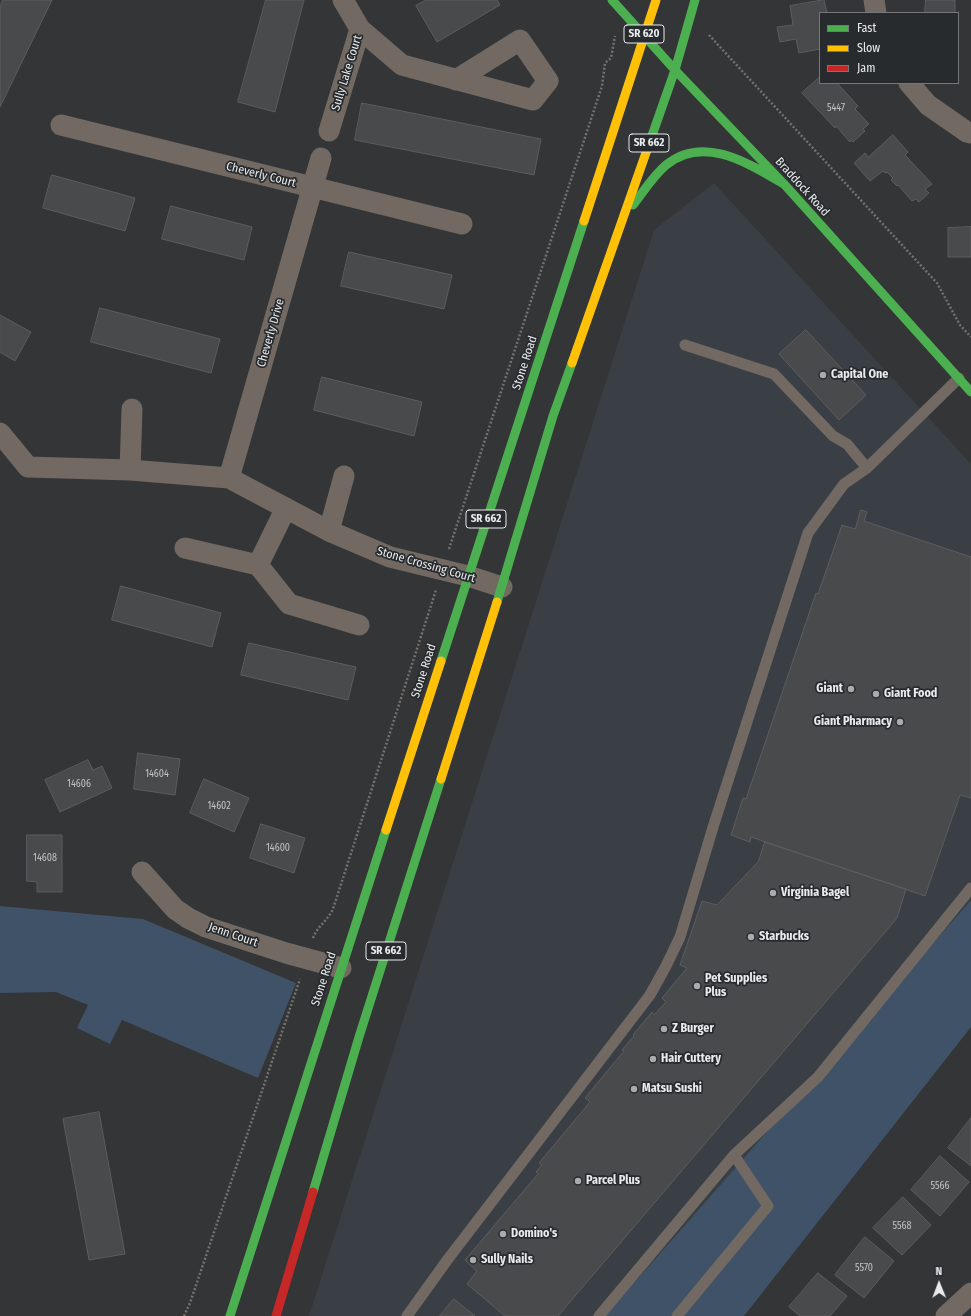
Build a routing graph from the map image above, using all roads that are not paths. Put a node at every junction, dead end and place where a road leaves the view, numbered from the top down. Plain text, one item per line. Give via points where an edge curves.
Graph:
1 (343, 0) edge
2 (612, 0) edge
3 (656, 0) edge
4 (696, 0) edge
5 (874, 0) edge
6 (876, 12) edge
7 (360, 29) junction
8 (644, 35) junction
9 (675, 70) junction
10 (456, 80) dead end
11 (910, 84) edge
12 (61, 125) dead end
13 (329, 131) dead end
14 (971, 133) edge
15 (321, 158) dead end
16 (784, 184) junction
17 (313, 187) junction
18 (624, 217) junction
19 (462, 224) dead end
20 (685, 346) dead end
21 (959, 378) junction
22 (971, 392) edge
23 (132, 409) dead end
24 (0, 433) edge
25 (867, 468) junction
26 (130, 470) junction
27 (344, 476) dead end
28 (229, 478) junction
29 (286, 508) junction
30 (329, 531) junction
31 (185, 548) dead end
32 (258, 564) junction
33 (468, 576) junction
34 (502, 587) junction
35 (359, 625) dead end
36 (142, 872) dead end
37 (971, 888) edge
38 (340, 968) junction
39 (734, 1155) junction
40 (971, 1293) edge
41 (230, 1316) edge
42 (276, 1316) edge
43 (407, 1316) edge
44 (599, 1316) edge
45 (677, 1316) edge
46 (946, 1316) edge

1 - 7 street
2 - 8 main road, Braddock Road / SR 620
3 - 8 main road, SR 662
4 - 9 main road, SR 662
5 - 6 street
7 - 10 street, Sully Lake Court via 402,65
7 - 13 street, Sully Lake Court
8 - 9 main road, Braddock Road / SR 620
8 - 33 main road, Stone Road / SR 662
9 - 16 main road, Braddock Road / SR 620
9 - 18 main road, SR 662
11 - 14 street via 928,105
12 - 17 street, Cheverly Court
15 - 17 street
16 - 18 main road via 724,154 697,151 672,161 660,171
16 - 21 main road, Braddock Road / SR 620
17 - 19 street, Cheverly Court
17 - 28 street, Cheverly Drive
18 - 34 main road, SR 662 via 553,416
20 - 25 lane via 774,374 833,436 847,444
21 - 22 main road, Braddock Road / SR 620
21 - 25 lane
23 - 26 street
24 - 26 street, Stone Crossing Court via 28,467
25 - 43 lane via 844,484 808,533 680,937 666,966 650,995
26 - 28 street, Stone Crossing Court
27 - 30 street
28 - 29 street, Stone Crossing Court
29 - 30 street, Stone Crossing Court
29 - 32 street
30 - 33 street, Stone Crossing Court via 390,557
31 - 32 street
32 - 35 street via 289,604
33 - 34 street, Stone Crossing Court
33 - 38 main road, Stone Road / SR 662
34 - 42 main road, SR 662 via 359,1038
36 - 38 street, Jenn Court via 175,909 206,927
37 - 39 lane via 818,1077
38 - 41 main road, Stone Road / SR 662
39 - 44 lane
39 - 45 lane via 768,1206
40 - 46 street

